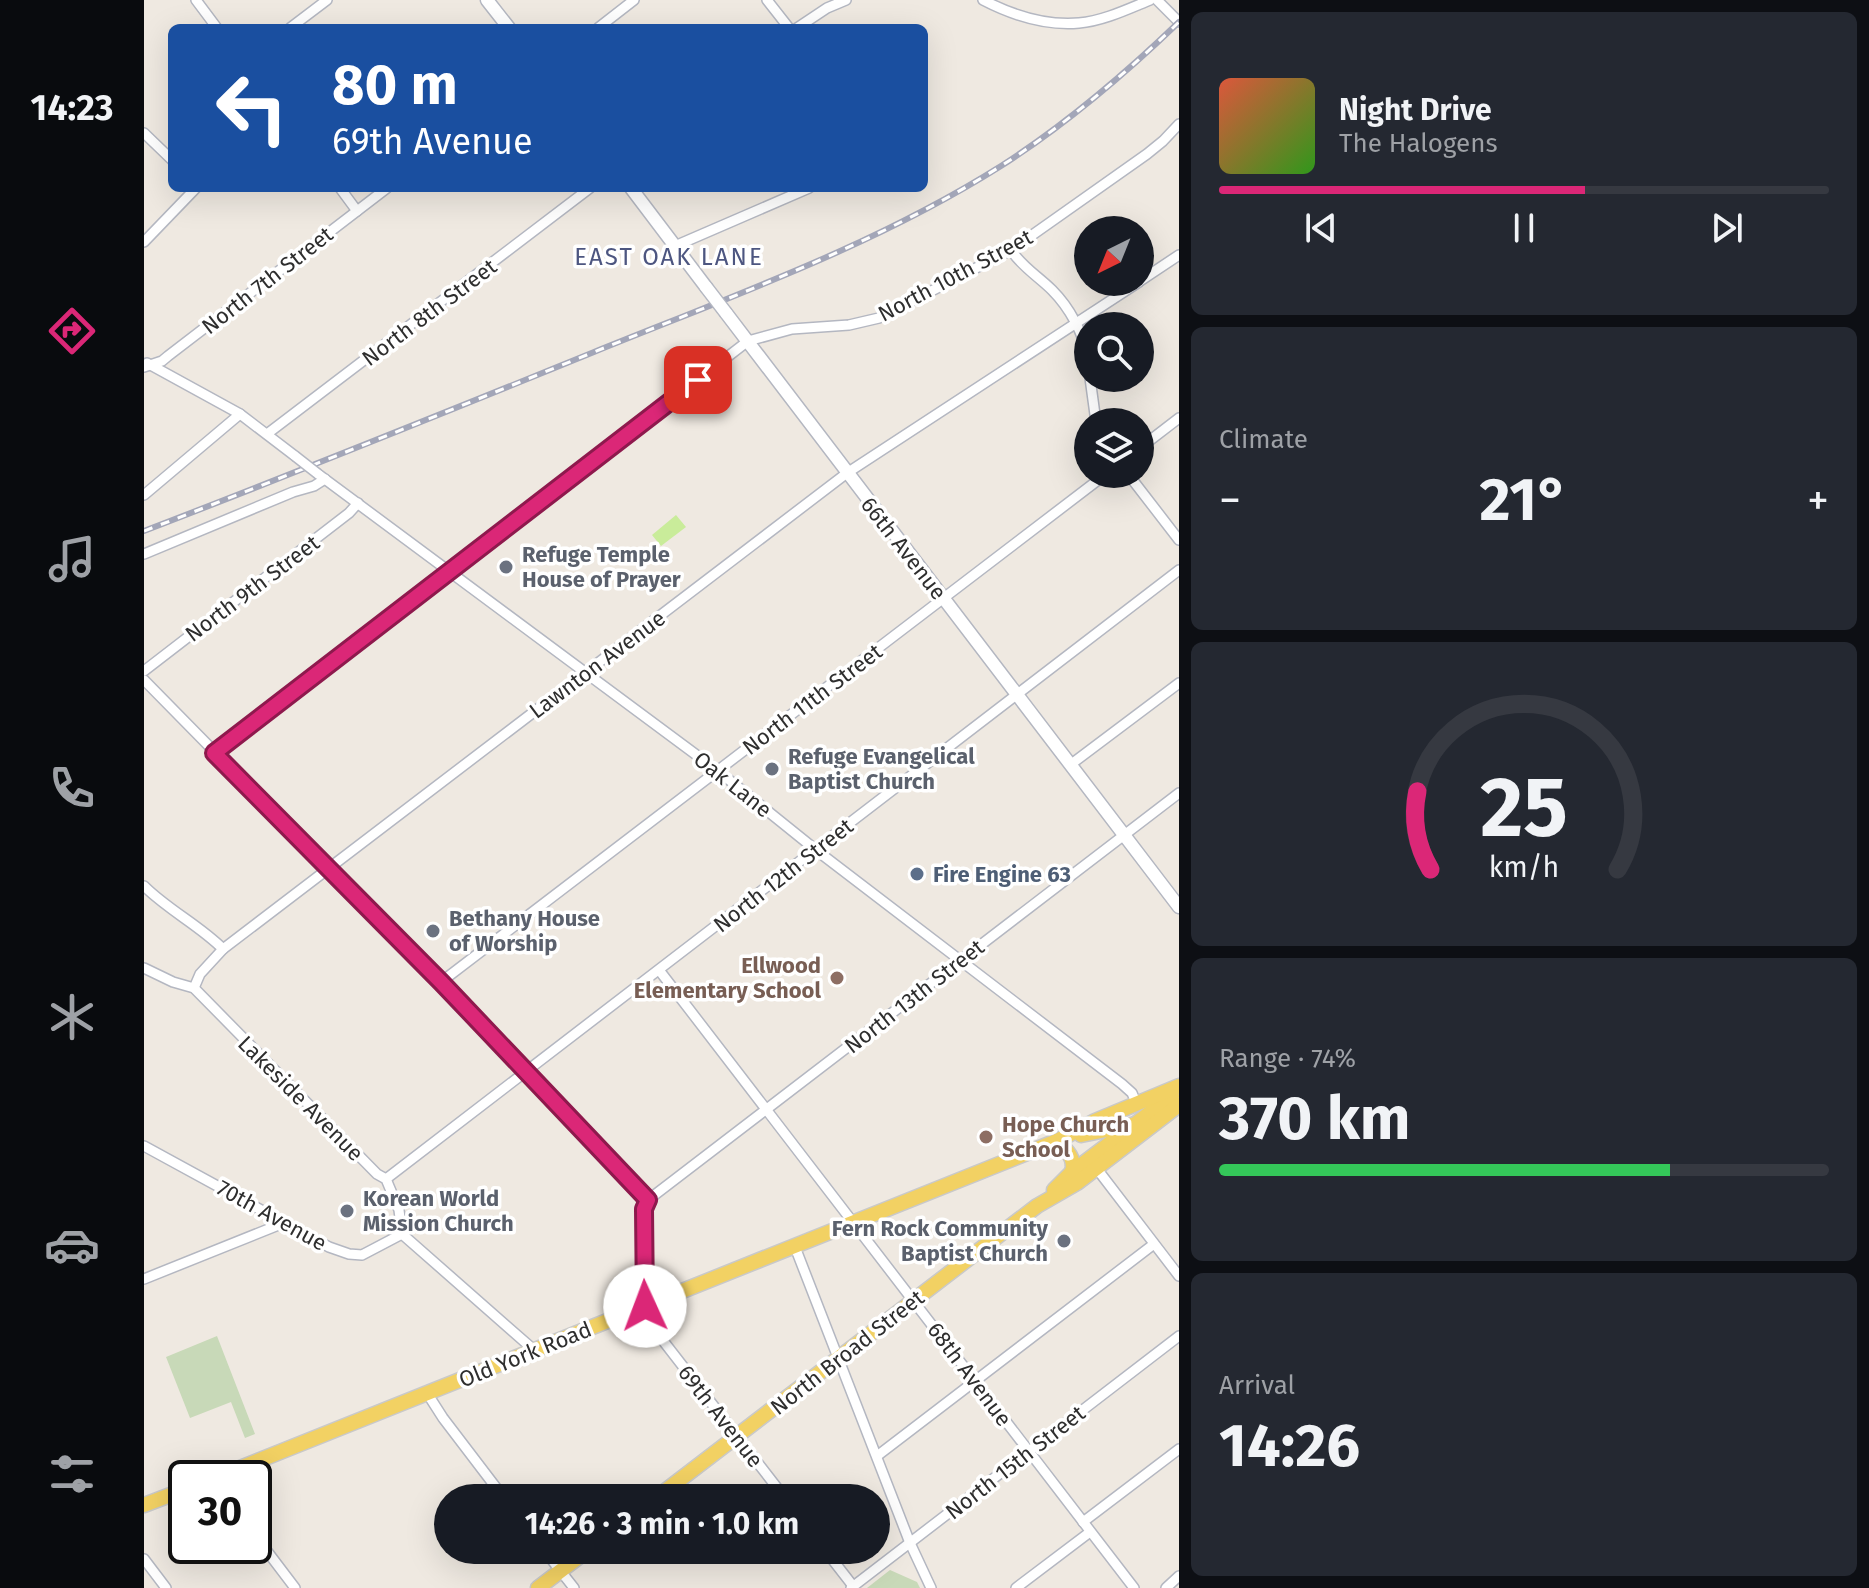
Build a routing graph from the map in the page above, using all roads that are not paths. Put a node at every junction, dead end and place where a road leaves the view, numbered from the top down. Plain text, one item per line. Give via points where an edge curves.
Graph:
1 (196, 0) edge
2 (327, 0) edge
3 (487, 0) edge
4 (634, 0) edge
5 (767, 0) edge
6 (846, 0) edge
7 (983, 0) edge
8 (1150, 0) edge
9 (1157, 0) edge
10 (1179, 22) edge
11 (214, 24) edge
12 (295, 24) edge
13 (506, 24) edge
14 (603, 24) edge
15 (786, 24) edge
16 (803, 24) edge
17 (1179, 124) edge
18 (144, 133) edge
19 (168, 156) edge
20 (192, 192) edge
21 (343, 192) edge
22 (382, 192) edge
23 (585, 192) edge
24 (634, 192) edge
25 (800, 192) edge
26 (357, 211) junction
27 (144, 242) edge
28 (675, 246) junction
29 (1011, 250) junction
30 (1179, 255) edge
31 (1154, 272) edge
32 (1118, 296) edge
33 (1094, 312) edge
34 (1074, 321) edge
35 (1074, 325) edge
36 (748, 341) junction
37 (146, 364) edge
38 (240, 414) junction
39 (1179, 418) edge
40 (267, 434) junction
41 (1154, 437) edge
42 (847, 473) junction
43 (322, 476) junction
44 (1088, 488) edge
45 (1139, 488) edge
46 (144, 495) edge
47 (358, 503) junction
48 (1179, 540) edge
49 (144, 554) edge
50 (1179, 570) edge
51 (449, 572) junction
52 (944, 599) junction
53 (144, 671) edge
54 (585, 673) junction
55 (144, 680) edge
56 (1179, 683) edge
57 (1018, 694) junction
58 (214, 753) junction
59 (1070, 765) junction
60 (718, 771) junction
61 (1179, 793) edge
62 (1125, 834) junction
63 (816, 850) junction
64 (329, 868) junction
65 (144, 886) edge
66 (1179, 907) edge
67 (223, 949) junction
68 (960, 960) junction
69 (144, 968) edge
70 (659, 970) junction
71 (441, 982) junction
72 (194, 988) junction
73 (526, 1072) junction
74 (1179, 1088) edge
75 (1137, 1105) junction
76 (1179, 1105) edge
77 (768, 1110) junction
78 (1157, 1121) junction
79 (1137, 1124) junction
80 (1057, 1141) junction
81 (144, 1146) edge
82 (1093, 1164) junction
83 (1072, 1172) junction
84 (386, 1179) junction
85 (648, 1200) junction
86 (1037, 1206) junction
87 (286, 1222) junction
88 (854, 1224) junction
89 (402, 1234) junction
90 (1154, 1244) junction
91 (795, 1247) junction
92 (1179, 1276) edge
93 (144, 1279) edge
94 (914, 1301) junction
95 (645, 1306) junction
96 (1179, 1336) edge
97 (534, 1350) junction
98 (838, 1359) junction
99 (976, 1381) junction
100 (427, 1393) junction
101 (737, 1437) junction
102 (1179, 1449) edge
103 (1028, 1451) junction
104 (877, 1456) junction
105 (260, 1460) edge
106 (493, 1484) edge
107 (675, 1484) edge
108 (774, 1484) edge
109 (168, 1496) edge
110 (144, 1507) edge
111 (1083, 1522) junction
112 (1090, 1532) junction
113 (910, 1543) junction
114 (272, 1558) edge
115 (144, 1559) edge
116 (555, 1564) edge
117 (570, 1564) edge
118 (835, 1564) edge
119 (561, 1571) junction
120 (1179, 1576) edge
121 (852, 1587) edge
122 (166, 1588) edge
123 (295, 1588) edge
124 (538, 1588) edge
125 (574, 1588) edge
126 (931, 1588) edge
127 (1016, 1588) edge
128 (1134, 1588) edge
129 (1166, 1588) edge

1 - 11 street
2 - 12 street
3 - 13 street
4 - 14 street
5 - 15 street
6 - 16 street
7 - 8 street via 1033,20 1079,23
9 - 10 street
17 - 29 street, North 10th Street via 1147,154
18 - 19 street
20 - 27 street
21 - 26 street
22 - 26 street, North 7th Street
23 - 40 street, North 8th Street
24 - 28 street, 66th Avenue
25 - 28 street
26 - 37 street, North 7th Street via 162,361
28 - 36 street, 66th Avenue, bridge
29 - 34 street via 1059,297
29 - 36 street, North 10th Street via 879,318 792,329
30 - 31 street, Lawnton Avenue
32 - 33 street, Lawnton Avenue
35 - 42 street, Lawnton Avenue
36 - 42 street, 66th Avenue
36 - 51 street, North 10th Street
37 - 38 street
38 - 40 street
38 - 46 street
39 - 41 street
40 - 43 street, Oak Lane, bridge
42 - 52 street, 66th Avenue
42 - 54 street, Lawnton Avenue
43 - 47 street, Oak Lane
43 - 49 street via 314,486
44 - 52 street, North 11th Street
45 - 48 street
47 - 51 street, Oak Lane
47 - 53 street, North 9th Street
50 - 57 street, North 12th Street
51 - 54 street, Oak Lane
51 - 58 street, North 10th Street
52 - 57 street, 66th Avenue
52 - 60 street, North 11th Street
54 - 60 street, Oak Lane
54 - 64 street, Lawnton Avenue
55 - 58 street
56 - 59 street
57 - 59 street, 66th Avenue
57 - 63 street, North 12th Street
58 - 64 street
59 - 62 street, 66th Avenue
60 - 63 street, Oak Lane
60 - 71 street, North 11th Street
61 - 62 street, North 13th Street
62 - 66 street, 66th Avenue
62 - 68 street, North 13th Street
63 - 68 street, Oak Lane
63 - 70 street, North 12th Street
64 - 67 street, Lawnton Avenue
64 - 71 street
65 - 67 street
67 - 72 street, Lawnton Avenue
68 - 75 street, Oak Lane via 1122,1084
68 - 77 street, North 13th Street
69 - 72 street, Lakeside Avenue
70 - 73 street, North 12th Street
70 - 77 street, 68th Avenue
71 - 73 street
72 - 84 street, Lakeside Avenue
73 - 84 street, North 12th Street
73 - 85 street
74 - 75 main road, Old York Road
74 - 79 main road, North Broad Street
75 - 80 main road, Old York Road
76 - 78 main road, North Broad Street
77 - 85 street, North 13th Street
77 - 88 street, 68th Avenue
78 - 79 main road, Old York Road
78 - 82 main road, North Broad Street
79 - 80 main road, Old York Road
79 - 82 main road, North Broad Street
80 - 83 main road via 1071,1157
80 - 88 main road, Old York Road
81 - 87 street, 70th Avenue
82 - 83 main road, North Broad Street
82 - 86 main road, North Broad Street via 1077,1183
82 - 90 street
83 - 86 main road, North Broad Street
84 - 89 street, Lakeside Avenue
85 - 95 street, 69th Avenue
86 - 94 main road, North Broad Street
87 - 89 street, 70th Avenue via 349,1254 362,1255
87 - 93 street
88 - 91 main road, Old York Road
88 - 94 street, 68th Avenue
89 - 97 street
90 - 92 street
90 - 99 street
91 - 95 main road, Old York Road
91 - 98 street
94 - 98 main road, North Broad Street
94 - 99 street, 68th Avenue
95 - 97 main road, Old York Road
95 - 101 street, 69th Avenue via 647,1320
96 - 103 street, North 15th Street
97 - 100 main road, Old York Road
98 - 101 main road, North Broad Street
98 - 104 street
99 - 103 street, 68th Avenue
99 - 104 street
100 - 105 main road, Old York Road
100 - 106 street
101 - 107 main road, North Broad Street
101 - 108 street, 69th Avenue
102 - 111 street
103 - 111 street, 68th Avenue
103 - 113 street, North 15th Street
104 - 113 street
109 - 110 main road
111 - 112 street, 68th Avenue
112 - 127 street
112 - 128 street, 68th Avenue
113 - 121 street, North 15th Street
113 - 126 street
114 - 123 street
115 - 122 street
116 - 119 street
117 - 119 main road
118 - 121 street
119 - 124 main road
119 - 125 street
120 - 129 street

